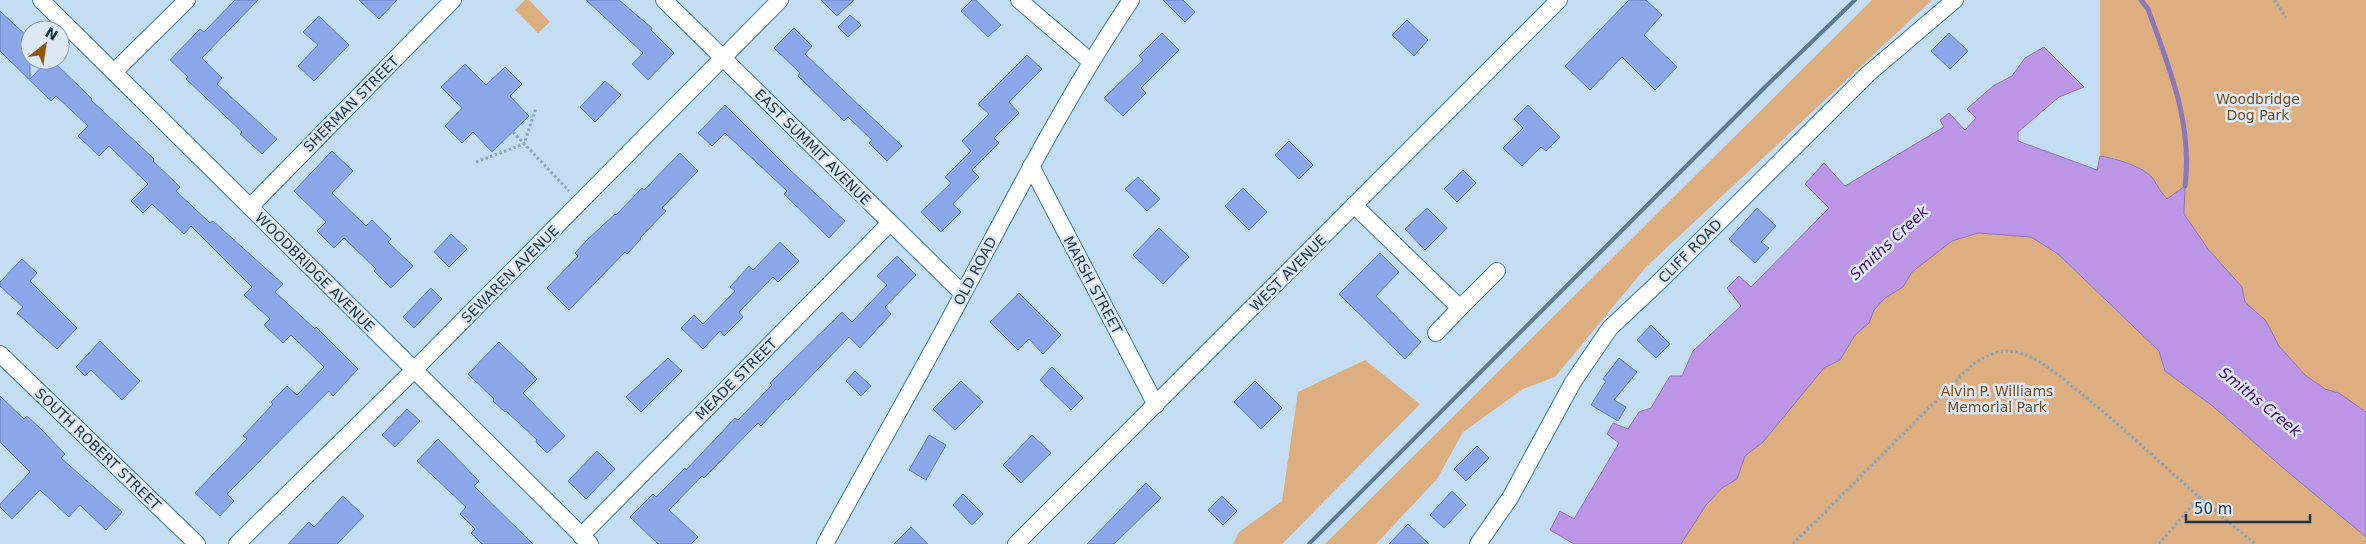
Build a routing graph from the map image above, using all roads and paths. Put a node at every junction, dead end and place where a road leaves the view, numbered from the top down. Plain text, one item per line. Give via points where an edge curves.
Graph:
1 (41, 0) edge
2 (187, 0) edge
3 (453, 0) edge
4 (664, 0) edge
5 (780, 0) edge
6 (1019, 0) edge
7 (1131, 0) edge
8 (1559, 0) edge
9 (1955, 0) edge
10 (2274, 0) edge
11 (2286, 17) dead end
12 (723, 58) junction
13 (1090, 61) junction
14 (114, 72) junction
15 (536, 108) dead end
16 (513, 132) dead end
17 (524, 144) junction
18 (476, 162) dead end
19 (1031, 166) junction
20 (580, 202) junction
21 (1354, 206) junction
22 (250, 207) junction
23 (890, 223) junction
24 (1497, 271) dead end
25 (964, 294) junction
26 (1460, 308) junction
27 (1436, 333) dead end
28 (0, 354) edge
29 (414, 370) junction
30 (1156, 405) junction
31 (2200, 496) junction
32 (585, 540) edge
33 (196, 544) edge
34 (237, 544) edge
35 (825, 544) edge
36 (1016, 544) edge
37 (1478, 544) edge
38 (1794, 544) edge
39 (2159, 544) edge
40 (2256, 544) edge

1 - 14 street, WOODBRIDGE AVENUE
2 - 14 street
3 - 22 street, SHERMAN STREET
4 - 12 street, EAST SUMMIT AVENUE
5 - 12 street, SEWAREN AVENUE
6 - 13 street
7 - 13 street, OLD ROAD
8 - 21 street, WEST AVENUE
9 - 37 street, CLIFF ROAD via 1868,74 1610,328 1573,382 1510,498
10 - 11 path
12 - 20 street, SEWAREN AVENUE
12 - 23 street, EAST SUMMIT AVENUE
13 - 19 street, OLD ROAD
14 - 22 street, WOODBRIDGE AVENUE
15 - 17 path
16 - 17 path
17 - 18 path
17 - 20 path
19 - 25 street, OLD ROAD
19 - 30 street, MARSH STREET
20 - 29 street, SEWAREN AVENUE
21 - 26 street
21 - 30 street, WEST AVENUE
22 - 29 street, WOODBRIDGE AVENUE
23 - 25 street, EAST SUMMIT AVENUE
23 - 32 street, MEADE STREET
24 - 26 street
25 - 35 street, OLD ROAD
26 - 27 street
28 - 33 street, SOUTH ROBERT STREET
29 - 32 street, WOODBRIDGE AVENUE
29 - 34 street, SEWAREN AVENUE
30 - 36 street, WEST AVENUE
31 - 38 path via 2120,425 2052,371 2028,356 2008,350 1988,355 1973,364
31 - 39 path
31 - 40 path

